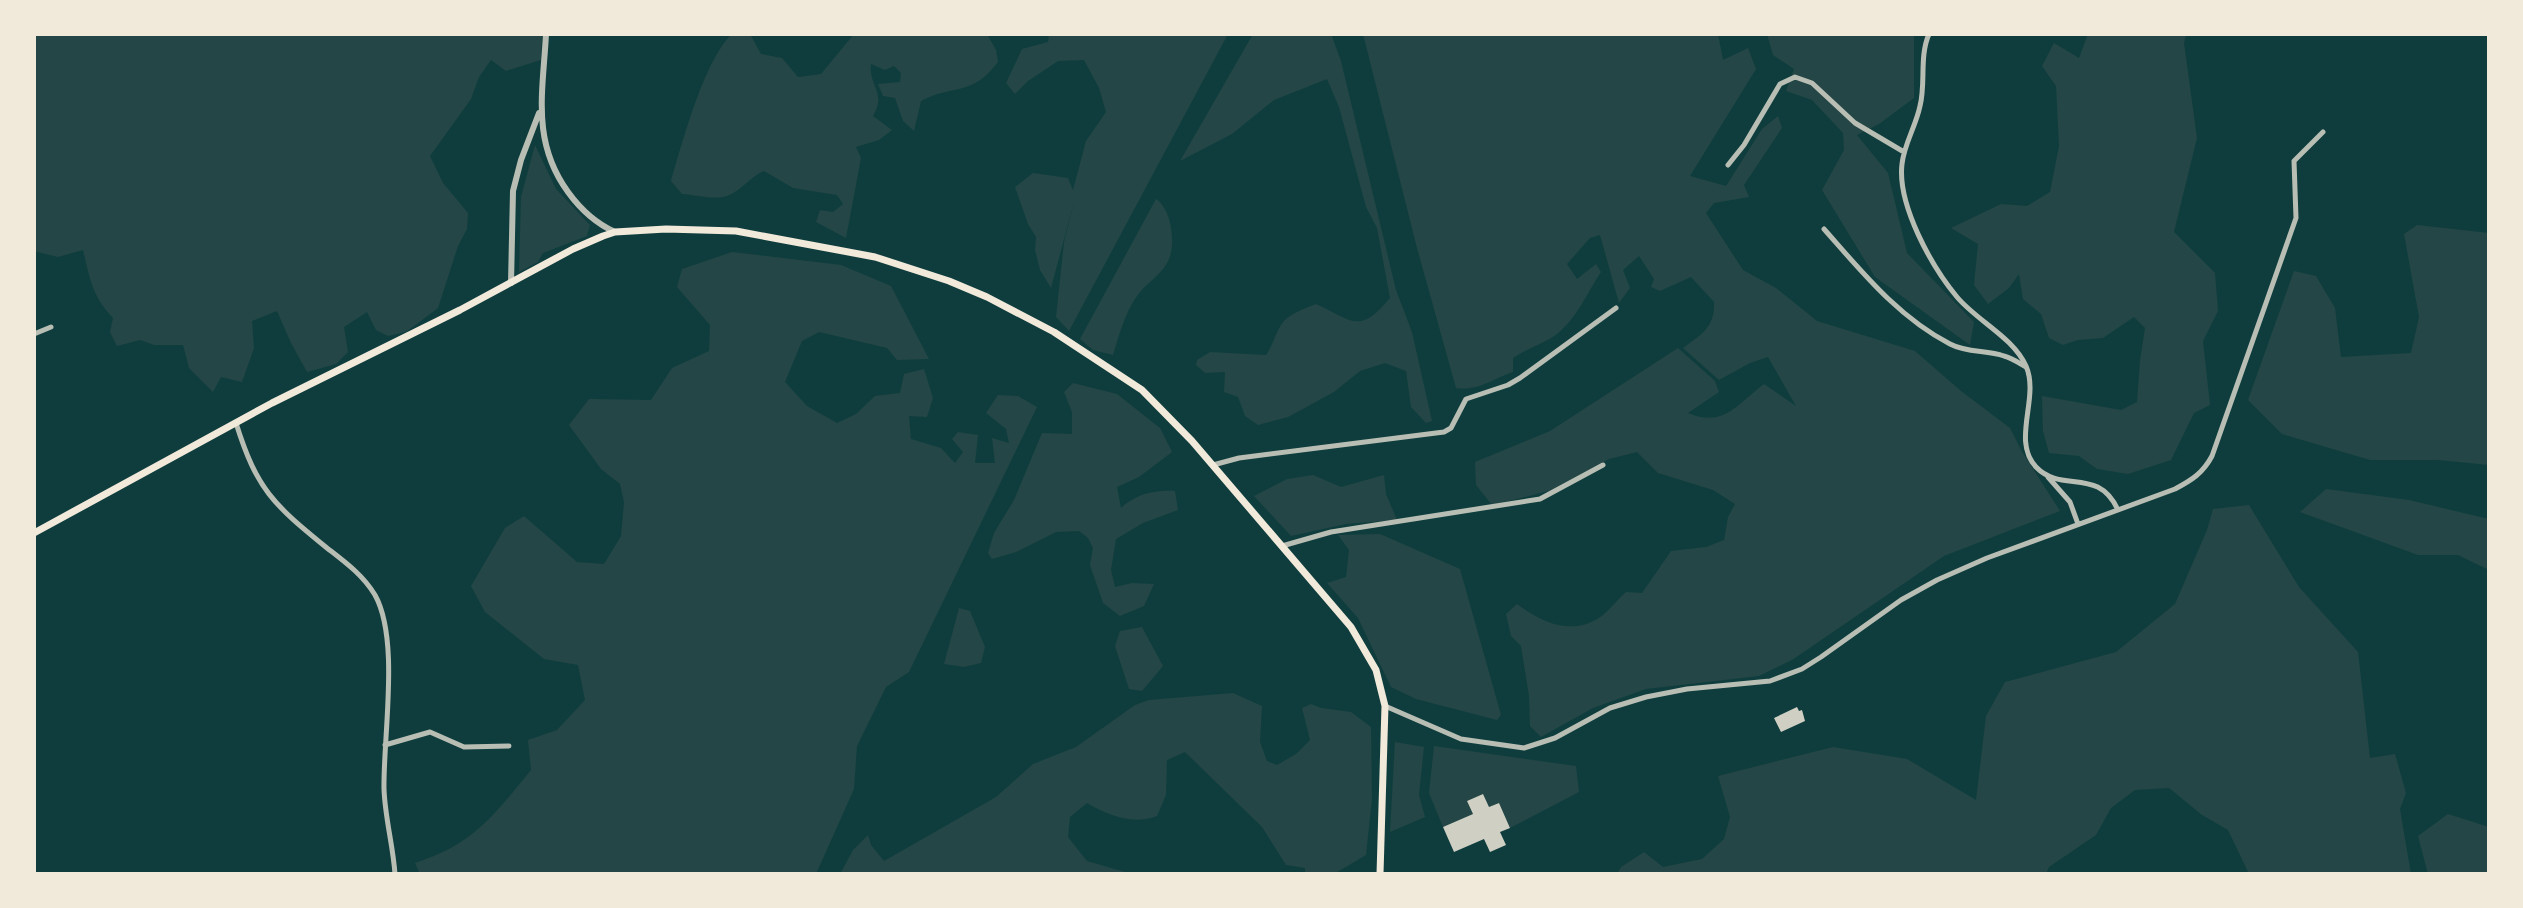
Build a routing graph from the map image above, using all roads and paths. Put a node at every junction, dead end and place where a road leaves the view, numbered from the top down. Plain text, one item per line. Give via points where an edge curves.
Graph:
1 (546, 34) edge
2 (1929, 34) edge
3 (541, 110) junction
4 (2323, 132) dead end
5 (1904, 152) junction
6 (1728, 165) dead end
7 (1824, 229) dead end
8 (615, 232) junction
9 (511, 283) junction
10 (1616, 308) dead end
11 (51, 327) dead end
12 (34, 334) edge
13 (2026, 368) junction
14 (236, 423) junction
15 (1213, 465) junction
16 (1603, 465) dead end
17 (2044, 473) junction
18 (2118, 510) junction
19 (2078, 524) junction
20 (34, 533) edge
21 (1282, 546) junction
22 (1385, 706) junction
23 (385, 745) junction
24 (509, 746) dead end
25 (395, 874) edge
26 (1380, 874) edge

1 - 3 street
2 - 5 street via 1920,107
3 - 8 street via 545,148 556,174 588,216
3 - 9 street via 513,191
4 - 18 street via 2294,161 2296,218 2205,470 2175,489
5 - 6 street via 1855,123 1812,83 1795,77 1780,84
5 - 13 street via 1902,184 1930,258 1958,299
7 - 13 street via 1887,299 1929,331 1951,345 2002,355
8 - 9 main road
8 - 15 main road via 702,229 772,236 875,257 949,281 1023,315 1114,370 1162,408
9 - 14 main road
10 - 15 street via 1520,378 1466,399 1444,432
11 - 12 street
13 - 17 street via 2025,445
14 - 20 main road
14 - 23 street via 263,490 359,574 377,599 388,658
15 - 21 main road
16 - 21 street via 1540,499 1331,532
17 - 18 street via 2097,486
17 - 19 street via 2070,502
18 - 19 street
19 - 22 street via 1917,590 1785,677 1646,697 1596,714 1533,746 1461,739
21 - 22 main road via 1361,642 1376,670
22 - 26 main road
23 - 24 street via 430,732 464,747
23 - 25 street via 385,804

